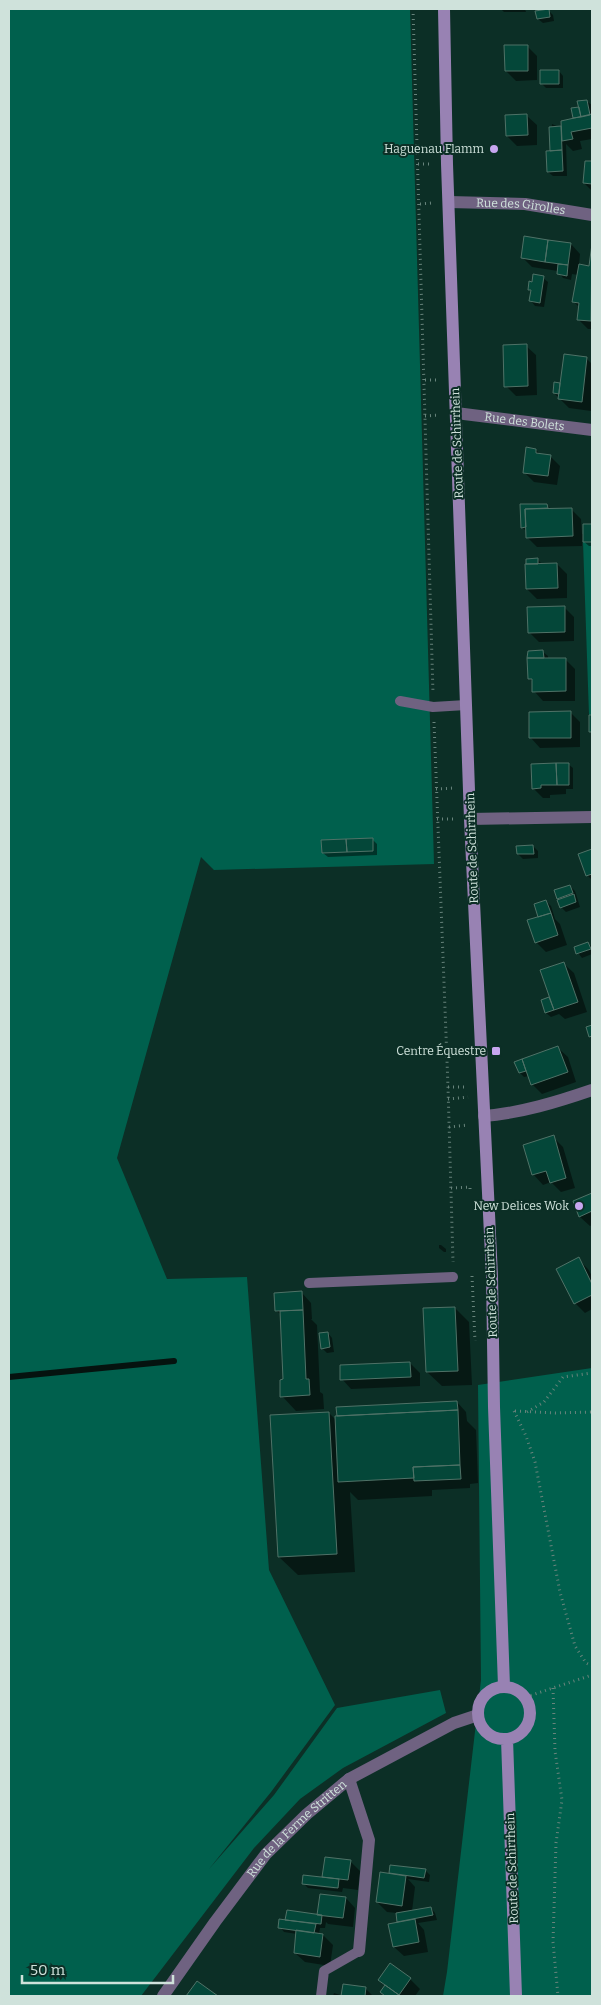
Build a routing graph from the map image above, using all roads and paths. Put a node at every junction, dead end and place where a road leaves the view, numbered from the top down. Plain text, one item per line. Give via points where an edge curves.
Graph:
1 (413, 9) edge
2 (444, 9) edge
3 (449, 202) junction
4 (592, 214) edge
5 (456, 413) junction
6 (592, 430) edge
7 (400, 701) dead end
8 (466, 705) junction
9 (433, 707) junction
10 (592, 817) edge
11 (470, 819) junction
12 (592, 1090) edge
13 (484, 1116) junction
14 (451, 1188) junction
15 (470, 1195) dead end
16 (492, 1276) junction
17 (453, 1277) junction
18 (309, 1283) dead end
19 (592, 1373) edge
20 (527, 1412) junction
21 (592, 1412) edge
22 (592, 1666) edge
23 (592, 1675) edge
24 (504, 1686) junction
25 (553, 1688) junction
26 (526, 1697) junction
27 (478, 1715) junction
28 (507, 1740) junction
29 (349, 1779) junction
30 (359, 1951) joint
31 (163, 1996) edge
32 (321, 1996) edge
33 (516, 1996) edge
34 (558, 1996) edge

1 - 9 path
2 - 3 street, Route de Schirrhein
3 - 4 street, Rue des Girolles via 525,204
3 - 5 street, Route de Schirrhein
5 - 6 street, Rue des Bolets
5 - 8 street, Route de Schirrhein
7 - 9 lane
8 - 9 lane
8 - 11 street, Route de Schirrhein
9 - 14 path
10 - 11 street
11 - 13 street, Route de Schirrhein
12 - 13 street via 555,1103
13 - 16 street, Route de Schirrhein
14 - 15 path via 470,1187
14 - 17 path
16 - 17 path
16 - 24 street, Route de Schirrhein
17 - 18 lane
19 - 20 path via 563,1377 544,1402
20 - 21 path
20 - 22 path via 514,1411 535,1462 560,1592 575,1646 586,1663
23 - 25 path
24 - 26 street via 514,1688
24 - 27 street via 490,1690 482,1699
25 - 26 path
25 - 34 path via 554,1742 562,1800 556,1843 553,1942
26 - 28 street via 531,1710 529,1723 521,1734
27 - 28 street via 482,1728 491,1736
27 - 29 street, Rue de la Ferme Stritten via 454,1723
28 - 33 street, Route de Schirrhein
29 - 30 street via 369,1840
29 - 31 street, Rue de la Ferme Stritten via 266,1854
30 - 32 lane via 324,1971

